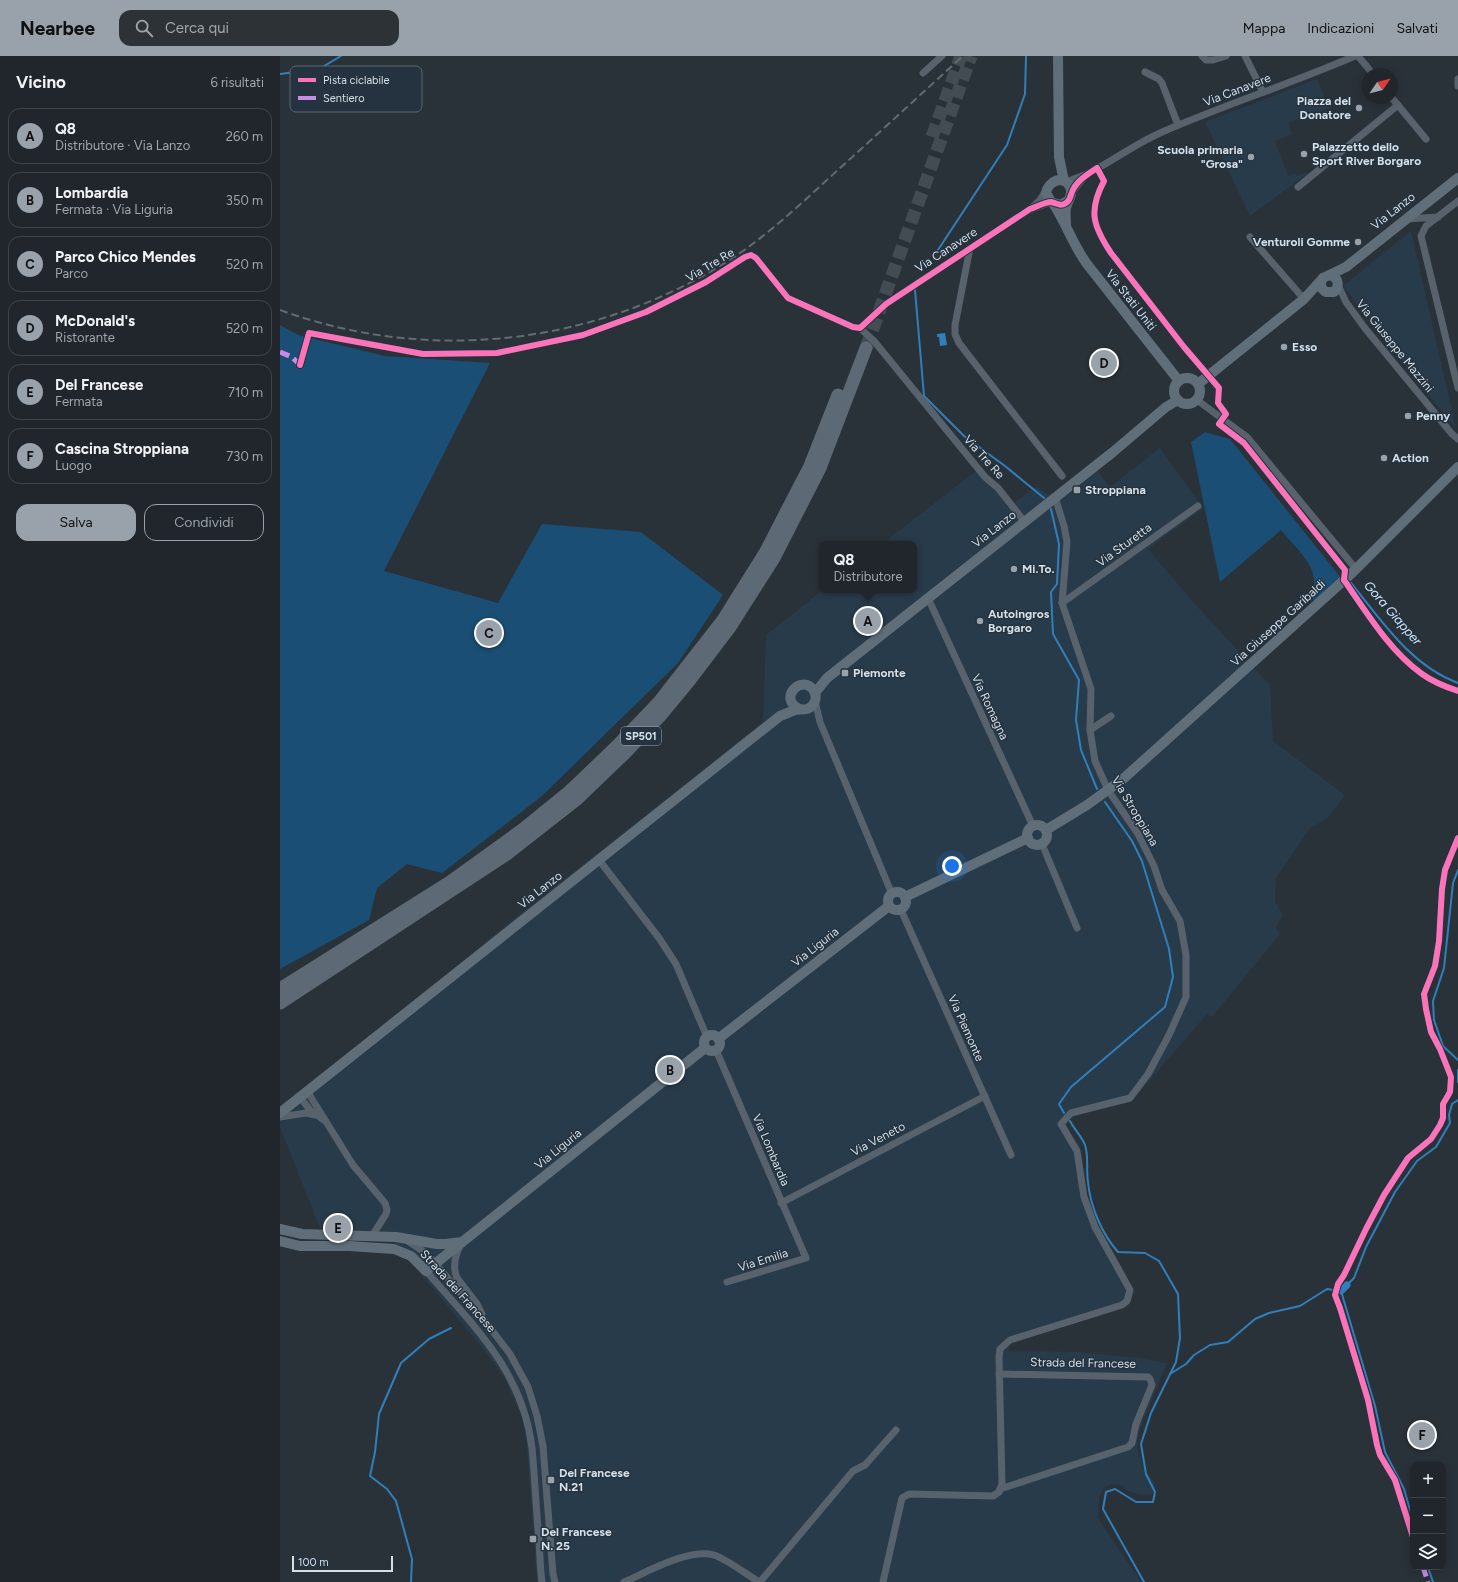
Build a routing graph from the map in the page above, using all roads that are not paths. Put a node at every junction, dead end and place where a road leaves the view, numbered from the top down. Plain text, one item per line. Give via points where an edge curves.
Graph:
1 (942, 56) edge
2 (1058, 56) edge
3 (1202, 56) edge
4 (1226, 56) edge
5 (1245, 56) edge
6 (1354, 56) edge
7 (1358, 56) edge
8 (1368, 68) edge
9 (1145, 72) dead end
10 (923, 73) dead end
11 (1458, 78) edge
12 (1458, 86) edge
13 (1263, 92) junction
14 (1398, 105) joint
15 (1178, 125) junction
16 (1426, 139) dead end
17 (1059, 157) junction
18 (1087, 174) junction
19 (1458, 178) edge
20 (1065, 182) junction
21 (1048, 187) junction
22 (1298, 187) dead end
23 (1070, 196) junction
24 (1458, 201) edge
25 (1052, 203) junction
26 (1030, 209) junction
27 (1438, 217) junction
28 (1404, 219) junction
29 (1068, 232) junction
30 (1250, 237) dead end
31 (970, 248) junction
32 (1331, 284) junction
33 (1304, 299) junction
34 (646, 312) dead end
35 (860, 328) junction
36 (1178, 381) junction
37 (1198, 384) junction
38 (1458, 388) edge
39 (1178, 400) junction
40 (1197, 400) junction
41 (1458, 440) edge
42 (1458, 467) edge
43 (1062, 476) dead end
44 (1055, 497) junction
45 (1198, 506) dead end
46 (1024, 521) junction
47 (1351, 574) junction
48 (928, 598) junction
49 (1062, 603) junction
50 (813, 693) junction
51 (790, 698) junction
52 (802, 710) junction
53 (780, 716) junction
54 (1111, 716) dead end
55 (820, 722) junction
56 (1090, 730) junction
57 (1108, 790) junction
58 (1033, 826) junction
59 (1046, 830) junction
60 (1028, 838) junction
61 (1042, 844) junction
62 (599, 860) junction
63 (892, 894) junction
64 (905, 896) junction
65 (889, 906) junction
66 (901, 910) junction
67 (1078, 928) dead end
68 (280, 989) edge
69 (280, 1003) edge
70 (707, 1037) junction
71 (718, 1039) junction
72 (711, 1049) junction
73 (303, 1094) junction
74 (985, 1096) junction
75 (280, 1113) edge
76 (316, 1115) junction
77 (280, 1117) edge
78 (327, 1122) junction
79 (1011, 1155) dead end
80 (781, 1203) junction
81 (280, 1229) edge
82 (372, 1236) junction
83 (396, 1237) junction
84 (280, 1241) edge
85 (464, 1241) junction
86 (806, 1258) joint
87 (435, 1264) junction
88 (426, 1271) junction
89 (727, 1282) dead end
90 (485, 1322) junction
91 (518, 1367) junction
92 (508, 1373) junction
93 (999, 1374) junction
94 (539, 1424) junction
95 (528, 1427) junction
96 (896, 1430) dead end
97 (1000, 1489) junction
98 (549, 1531) junction
99 (538, 1532) junction
100 (542, 1582) edge
101 (555, 1582) edge
102 (624, 1582) edge
103 (760, 1582) edge
104 (884, 1582) edge

1 - 10 street
2 - 17 street
3 - 4 street via 1206,60 1213,60
5 - 13 street
6 - 13 street, Via Canavere
7 - 8 street
9 - 15 street via 1162,83
11 - 12 street
13 - 15 street, Via Canavere
14 - 16 street
14 - 22 street
15 - 18 street, Via Canavere via 1143,141
17 - 20 street
17 - 21 street
18 - 20 street, Via Canavere
18 - 23 street, Via Canavere
19 - 28 street, Via Lanzo
20 - 21 street via 1057,180
20 - 23 street via 1070,186
21 - 25 street via 1047,197
21 - 26 street, Via Canavere via 1040,200
23 - 25 street via 1060,205
23 - 29 street, Via Stati Uniti via 1066,207
24 - 27 street
25 - 26 street, Via Canavere
25 - 29 street, Via Stati Uniti
26 - 31 street, Via Canavere
27 - 28 street
27 - 38 street via 1426,226 1421,236
28 - 32 street, Via Lanzo via 1346,267
29 - 36 street, Via Stati Uniti via 1087,264
30 - 33 street
31 - 35 street, Via Canavere via 886,304
31 - 43 street via 955,325 959,343
32 - 33 street, Via Lanzo
32 - 33 street, Via Lanzo
32 - 41 street, Via Giuseppe Mazzini
33 - 37 street, Via Lanzo
34 - 35 street, Via Tre Re via 706,282 751,255 788,298
35 - 46 street, Via Tre Re via 874,341
36 - 37 street via 1189,378
36 - 39 street via 1174,390
37 - 40 street via 1200,394
39 - 40 street via 1187,404
39 - 44 street, Via Lanzo
40 - 47 street via 1247,437
42 - 47 street, Via Giuseppe Garibaldi
44 - 46 street, Via Lanzo
44 - 49 street, Via Stroppiana via 1067,542
45 - 49 street, Via Sturetta
46 - 48 street, Via Lanzo
47 - 57 street, Via Giuseppe Garibaldi via 1199,712
48 - 50 street, Via Lanzo via 827,678
48 - 58 street, Via Romagna
49 - 56 street, Via Stroppiana via 1091,689
50 - 51 street via 801,685 792,691
50 - 52 street via 811,707
50 - 55 street
51 - 52 street via 793,706
51 - 53 street, Via Lanzo
52 - 53 street, Via Lanzo
52 - 55 street via 815,715
53 - 62 street, Via Lanzo
54 - 56 street
55 - 63 street
56 - 57 street, Via Stroppiana via 1095,761
57 - 59 street
57 - 93 street, Via Stroppiana via 1138,834 1154,866 1162,890 1180,921 1186,955 1186,997 1148,1074 1130,1098 1071,1113 1061,1124 1077,1151 1084,1196 1093,1222 1130,1290 1127,1302 1010,1340 1000,1349
58 - 59 street via 1042,826
58 - 60 street via 1029,830
59 - 61 street via 1046,839
60 - 61 street via 1030,842
60 - 64 street
61 - 67 street
62 - 70 street via 676,964
62 - 73 street, Via Lanzo
63 - 64 street via 900,893
63 - 65 street via 888,900
64 - 66 street via 906,905
65 - 66 street
65 - 71 street, Via Liguria
66 - 74 street, Via Piemonte
68 - 69 highway, SP501 via 450,882 522,830 570,791 659,702 723,620 765,553 810,466 862,347 820,468 774,558 730,627 660,716 576,800 507,854
70 - 71 street via 713,1036
70 - 72 street via 704,1043
71 - 72 street via 720,1046
72 - 80 street, Via Lombardia
72 - 85 street, Via Liguria
73 - 75 street, Via Lanzo
73 - 76 street
73 - 78 street
74 - 79 street, Via Piemonte
74 - 80 street, Via Veneto
76 - 77 street via 306,1113
76 - 78 street
78 - 82 street via 353,1164 385,1204 386,1214
80 - 86 street, Via Lombardia
81 - 82 street, Strada del Francese via 302,1234
82 - 83 street, Strada del Francese
83 - 85 street via 437,1244
83 - 87 street, Strada del Francese via 417,1246
84 - 88 street, Strada del Francese via 300,1246 394,1249 411,1256
85 - 87 street, Via Liguria
85 - 90 street via 455,1257 455,1273 477,1304
86 - 89 street, Via Emilia
87 - 88 street, Via Liguria
87 - 90 street, Strada del Francese
88 - 92 street, Strada del Francese via 479,1332
90 - 91 street, Strada del Francese
91 - 92 street
91 - 94 street, Strada del Francese via 528,1387
92 - 95 street, Strada del Francese
93 - 97 street via 1002,1484
93 - 97 street, Strada del Francese via 1148,1377 1152,1385 1136,1424 1132,1443 1128,1447
94 - 95 street
94 - 98 street, Strada del Francese
95 - 99 street, Strada del Francese
96 - 103 street via 865,1465 853,1471
97 - 104 street, Strada del Francese via 993,1496 909,1494 902,1498
98 - 99 street
98 - 101 street, Strada del Francese
99 - 100 street, Strada del Francese
102 - 103 street via 684,1556 701,1553 719,1557

